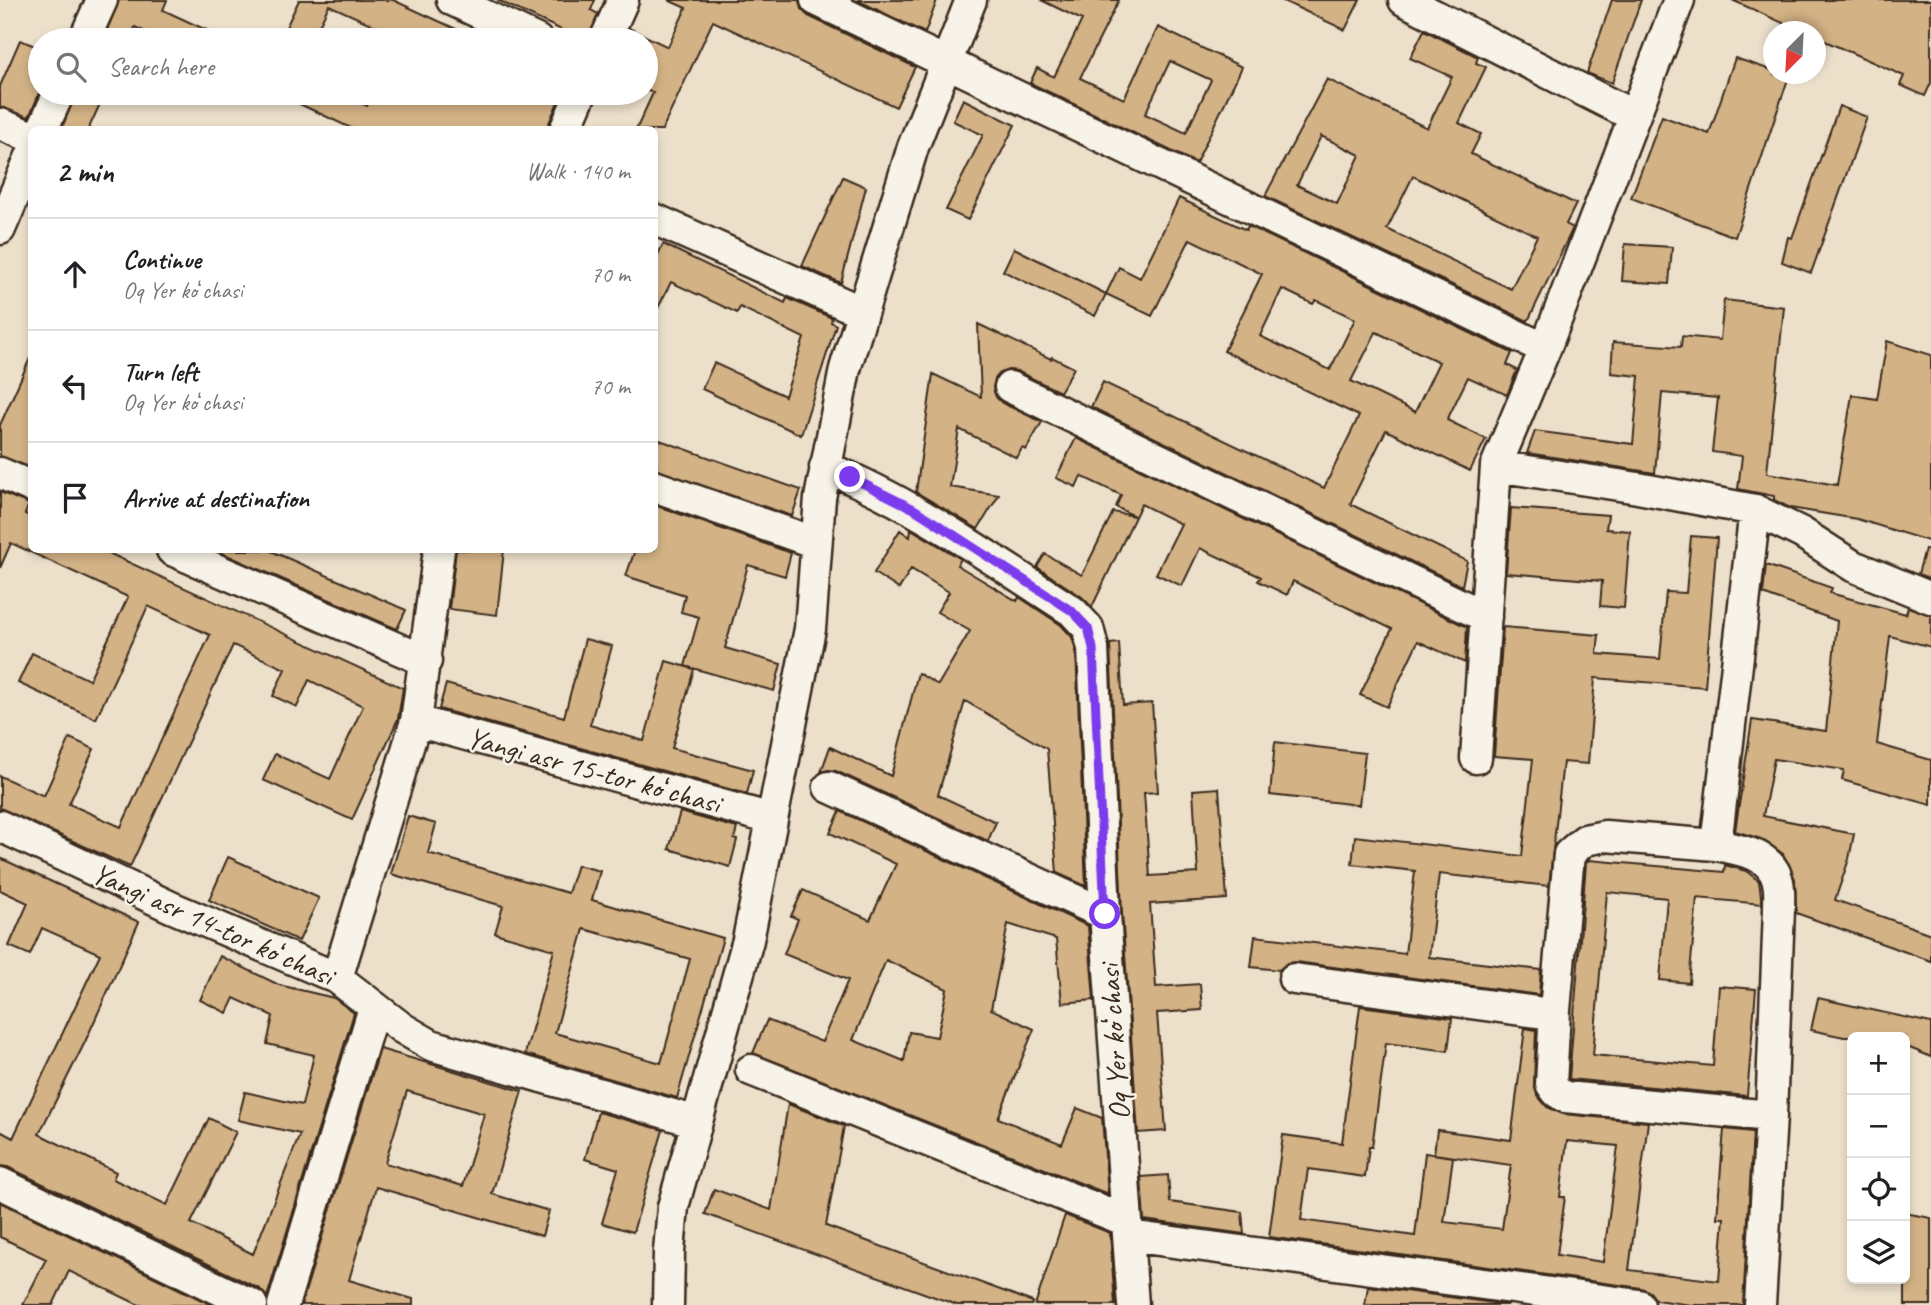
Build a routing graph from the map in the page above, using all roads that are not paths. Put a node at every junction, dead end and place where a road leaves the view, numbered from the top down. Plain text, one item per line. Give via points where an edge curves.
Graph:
1 (102, 0) edge
2 (452, 0) edge
3 (623, 0) edge
4 (816, 0) edge
5 (971, 0) edge
6 (1404, 0) edge
7 (1679, 0) edge
8 (89, 28) edge
9 (512, 28) edge
10 (610, 28) edge
11 (946, 62) junction
12 (53, 105) edge
13 (576, 105) edge
14 (1634, 116) junction
15 (0, 124) edge
16 (44, 126) edge
17 (567, 126) edge
18 (28, 135) edge
19 (28, 163) edge
20 (658, 221) edge
21 (0, 229) edge
22 (862, 312) junction
23 (1545, 349) junction
24 (1010, 387) dead end
25 (1496, 466) junction
26 (825, 467) junction
27 (0, 473) edge
28 (28, 485) edge
29 (658, 487) edge
30 (1755, 510) junction
31 (816, 543) junction
32 (179, 553) edge
33 (439, 553) edge
34 (1931, 598) edge
35 (1486, 617) junction
36 (426, 661) junction
37 (416, 721) junction
38 (1476, 758) dead end
39 (829, 786) dead end
40 (772, 819) junction
41 (0, 826) edge
42 (1716, 845) junction
43 (1105, 914) junction
44 (337, 978) junction
45 (1294, 979) dead end
46 (374, 1007) junction
47 (1555, 1010) junction
48 (751, 1070) dead end
49 (1771, 1116) junction
50 (697, 1122) junction
51 (0, 1183) edge
52 (1128, 1228) junction
53 (252, 1305) edge
54 (283, 1305) edge
55 (668, 1305) edge
56 (1133, 1305) edge
57 (1639, 1305) edge
58 (1760, 1305) edge

1 - 8 street
2 - 9 street
3 - 10 street
4 - 11 street
5 - 11 street
6 - 14 street
7 - 14 street
11 - 22 street via 913,147
11 - 23 street
12 - 16 street
13 - 17 street
14 - 23 street
15 - 18 street
19 - 21 street
20 - 22 street
22 - 26 street
23 - 25 street
24 - 35 street
25 - 30 street
25 - 35 street
26 - 31 street
26 - 43 street, Oq Yer koʻchasi via 914,509 1072,611 1088,628 1093,648
27 - 28 street
29 - 31 street
30 - 34 street via 1853,566
30 - 42 street
31 - 40 street via 810,629
32 - 36 street
33 - 36 street
35 - 38 street
36 - 37 street
37 - 40 street, Yangi asr 15-tor koʻchasi
37 - 44 street
39 - 43 street
40 - 50 street via 748,940
41 - 44 street, Yangi asr 14-tor koʻchasi via 171,907
42 - 47 street via 1605,836 1585,840 1569,854
42 - 49 street via 1759,857 1771,865 1778,880
43 - 52 street, Oq Yer koʻchasi
44 - 46 street, Yangi asr 14-tor koʻchasi
45 - 47 street via 1544,1013
46 - 50 street, Yangi asr 14-tor koʻchasi via 431,1045
46 - 54 street
47 - 49 street via 1551,1084 1565,1097
48 - 52 street
49 - 58 street
50 - 55 street via 673,1207
51 - 53 street
52 - 56 street, Oq Yer koʻchasi
52 - 57 street

